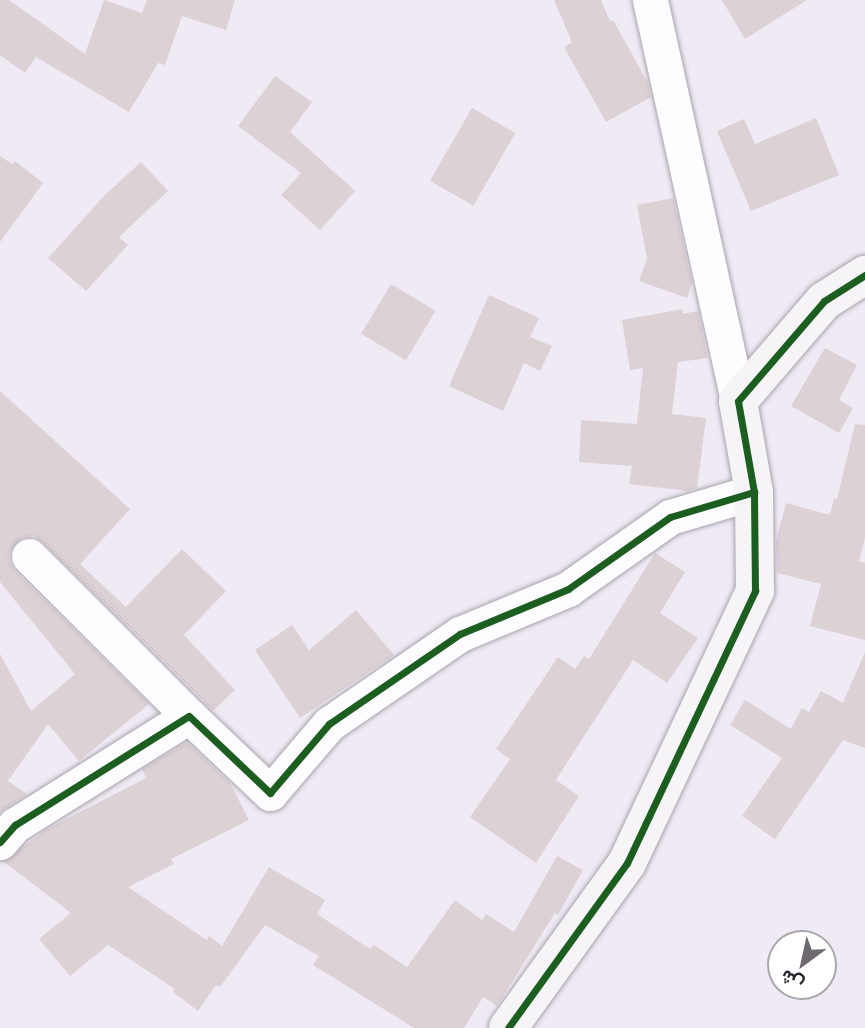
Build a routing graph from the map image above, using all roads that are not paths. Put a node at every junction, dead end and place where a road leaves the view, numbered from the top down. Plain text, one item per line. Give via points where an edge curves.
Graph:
1 (650, 0) edge
2 (865, 275) edge
3 (738, 401) junction
4 (754, 492) junction
5 (29, 556) dead end
6 (189, 716) junction
7 (5, 828) edge
8 (508, 1028) edge

1 - 3 street
2 - 3 street via 824,301
3 - 4 street
4 - 6 street via 670,517 568,589 460,634 329,724 270,793
4 - 8 street via 755,591 627,863
5 - 6 street
6 - 7 street

